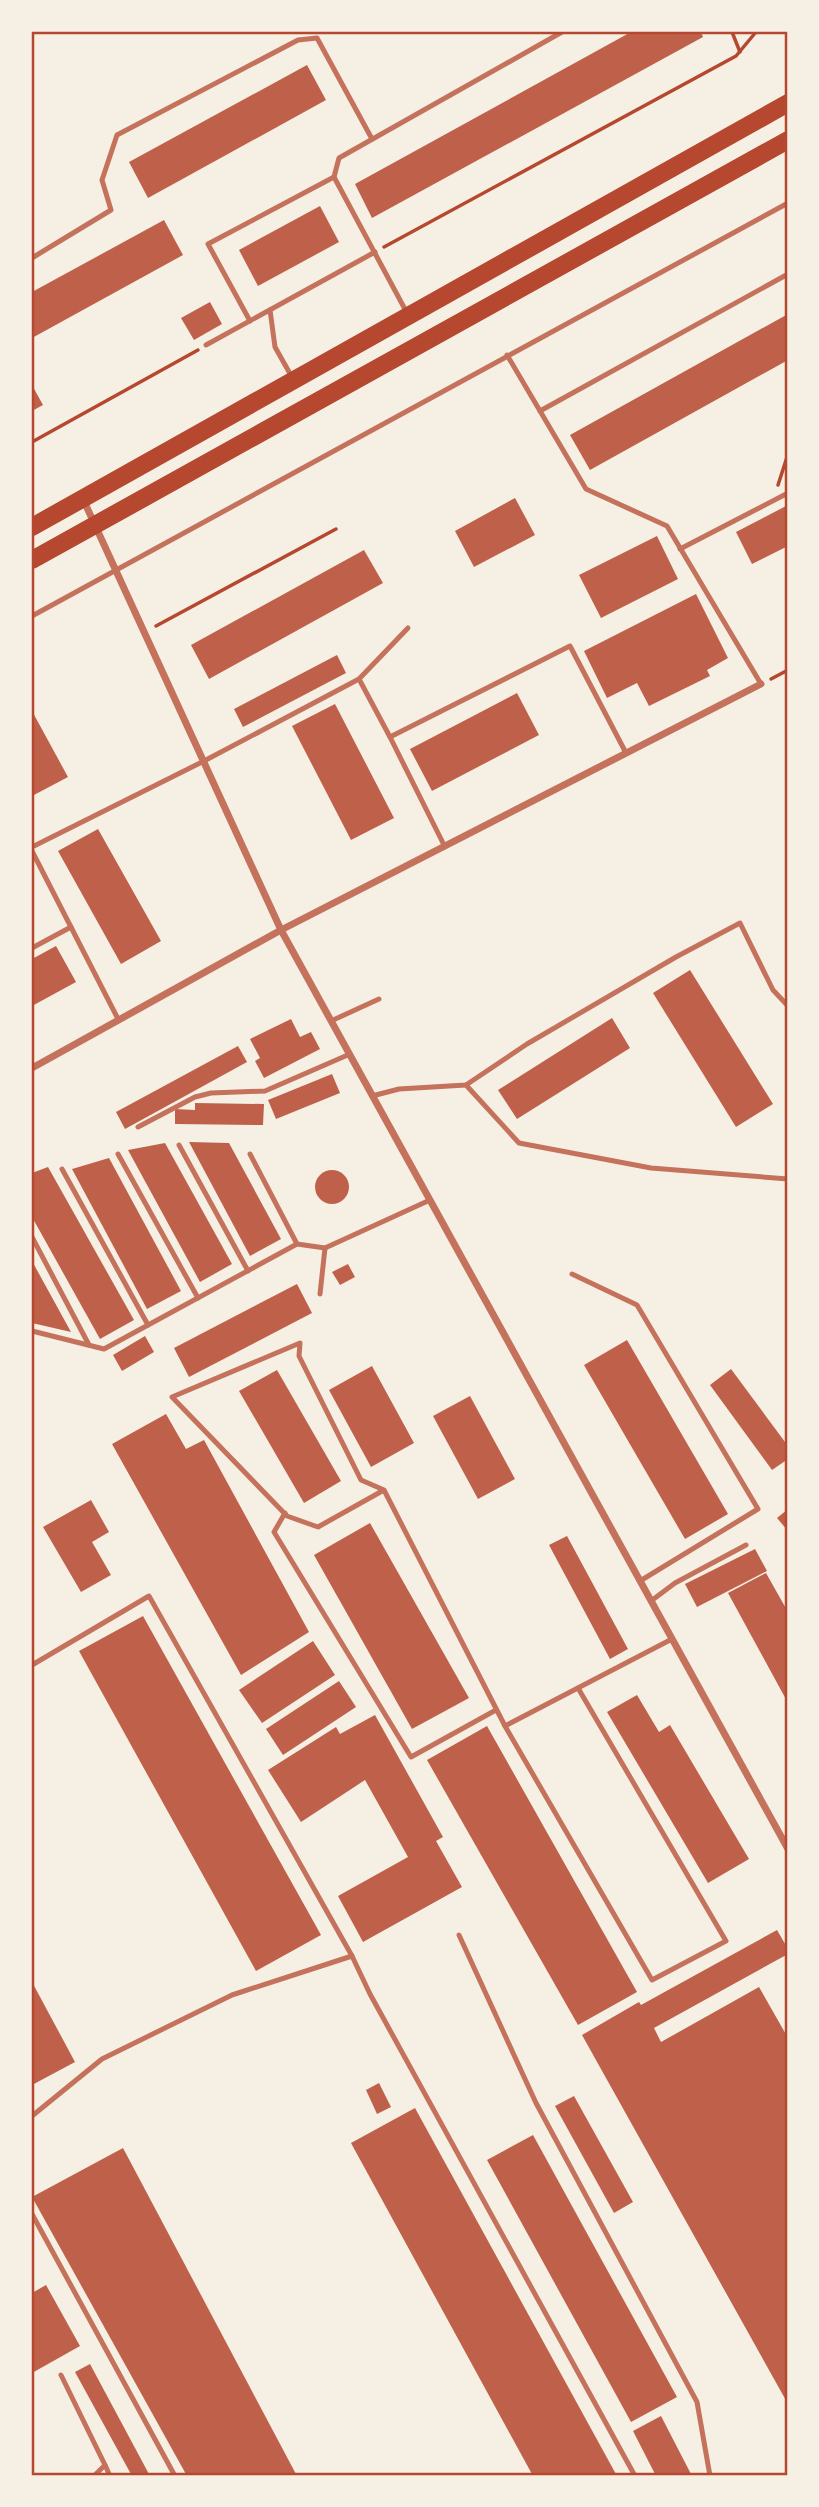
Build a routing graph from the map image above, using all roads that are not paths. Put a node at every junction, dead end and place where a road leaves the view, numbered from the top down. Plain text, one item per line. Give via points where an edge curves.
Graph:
1 (562, 32) edge
2 (315, 35) edge
3 (788, 103) edge
4 (372, 139) junction
5 (788, 140) edge
6 (334, 177) junction
7 (786, 204) edge
8 (788, 212) edge
9 (374, 252) junction
10 (32, 258) edge
11 (788, 274) edge
12 (270, 310) junction
13 (408, 315) junction
14 (250, 321) junction
15 (206, 345) road end
16 (507, 355) junction
17 (293, 380) junction
18 (540, 411) junction
19 (788, 493) edge
20 (83, 498) junction
21 (96, 524) junction
22 (32, 527) edge
23 (680, 549) junction
24 (32, 560) edge
25 (116, 568) junction
26 (32, 616) edge
27 (408, 628) dead end
28 (359, 679) junction
29 (761, 684) joint
30 (390, 737) junction
31 (626, 753) junction
32 (204, 761) junction
33 (444, 845) junction
34 (32, 849) edge
35 (71, 927) junction
36 (281, 930) junction
37 (32, 948) edge
38 (379, 999) dead end
39 (788, 1006) edge
40 (118, 1019) junction
41 (331, 1021) junction
42 (349, 1054) junction
43 (32, 1068) edge
44 (466, 1085) junction
45 (372, 1096) junction
46 (138, 1127) dead end
47 (179, 1145) dead end
48 (118, 1154) dead end
49 (250, 1154) dead end
50 (62, 1169) dead end
51 (788, 1179) edge
52 (430, 1200) junction
53 (32, 1237) edge
54 (297, 1244) junction
55 (325, 1248) junction
56 (248, 1271) junction
57 (572, 1274) dead end
58 (320, 1294) dead end
59 (198, 1298) junction
60 (148, 1325) junction
61 (32, 1331) edge
62 (89, 1345) junction
63 (384, 1490) junction
64 (285, 1513) junction
65 (746, 1545) dead end
66 (640, 1581) junction
67 (651, 1601) junction
68 (672, 1639) junction
69 (32, 1665) edge
70 (578, 1688) junction
71 (496, 1710) junction
72 (505, 1726) junction
73 (788, 1849) edge
74 (459, 1935) dead end
75 (352, 1956) junction
76 (32, 2116) edge
77 (32, 2214) edge
78 (61, 2375) dead end
79 (105, 2465) junction
80 (94, 2476) edge
81 (110, 2476) edge
82 (175, 2476) edge
83 (635, 2476) edge
84 (710, 2476) edge

1 - 4 lane
2 - 4 lane
2 - 10 lane via 117,135 102,180 111,210
3 - 13 main road
4 - 6 lane via 339,158
5 - 21 main road
6 - 9 lane
6 - 14 lane via 208,244
7 - 8 lane
7 - 16 lane
9 - 12 lane
9 - 13 lane
11 - 18 lane
12 - 14 lane
12 - 17 lane via 275,347
13 - 17 main road
14 - 15 lane
16 - 18 lane
16 - 25 lane
17 - 20 main road
18 - 23 lane via 586,489 667,526
19 - 23 lane
20 - 21 street
20 - 22 main road
21 - 24 main road
21 - 25 street
23 - 29 lane
25 - 26 lane
25 - 32 street
27 - 28 lane
28 - 30 lane
28 - 32 lane
29 - 31 street
30 - 31 lane via 570,646
30 - 33 lane
31 - 33 street
32 - 34 lane
32 - 36 street
33 - 36 street
34 - 35 lane
35 - 37 lane
35 - 40 lane
36 - 40 street
36 - 41 street
38 - 41 lane
39 - 44 lane via 773,990 740,923 527,1044
40 - 43 street
41 - 42 street
42 - 45 street
42 - 46 lane via 265,1091 195,1097
44 - 45 lane via 399,1089
44 - 51 lane via 519,1143 651,1168
45 - 52 street
47 - 56 lane
48 - 59 lane
49 - 54 lane
50 - 60 lane
52 - 55 lane
52 - 66 street
53 - 62 lane
54 - 55 lane
54 - 56 lane
55 - 58 lane
56 - 59 lane
57 - 66 lane via 637,1305 758,1509
59 - 60 lane
60 - 62 lane via 104,1349
61 - 62 lane
63 - 64 lane via 318,1527
63 - 64 lane via 361,1480 299,1356 300,1343 172,1397
63 - 71 lane
64 - 71 lane via 274,1532 411,1757
65 - 67 lane
66 - 67 street
67 - 68 street
68 - 70 lane
68 - 73 street
69 - 75 lane via 149,1596
70 - 72 lane
70 - 72 lane via 726,1941 652,1980
71 - 72 lane
74 - 84 lane via 536,2103 697,2402
75 - 76 lane via 232,1995 102,2059
75 - 83 lane
77 - 82 lane
78 - 79 lane
79 - 80 lane
79 - 81 lane

